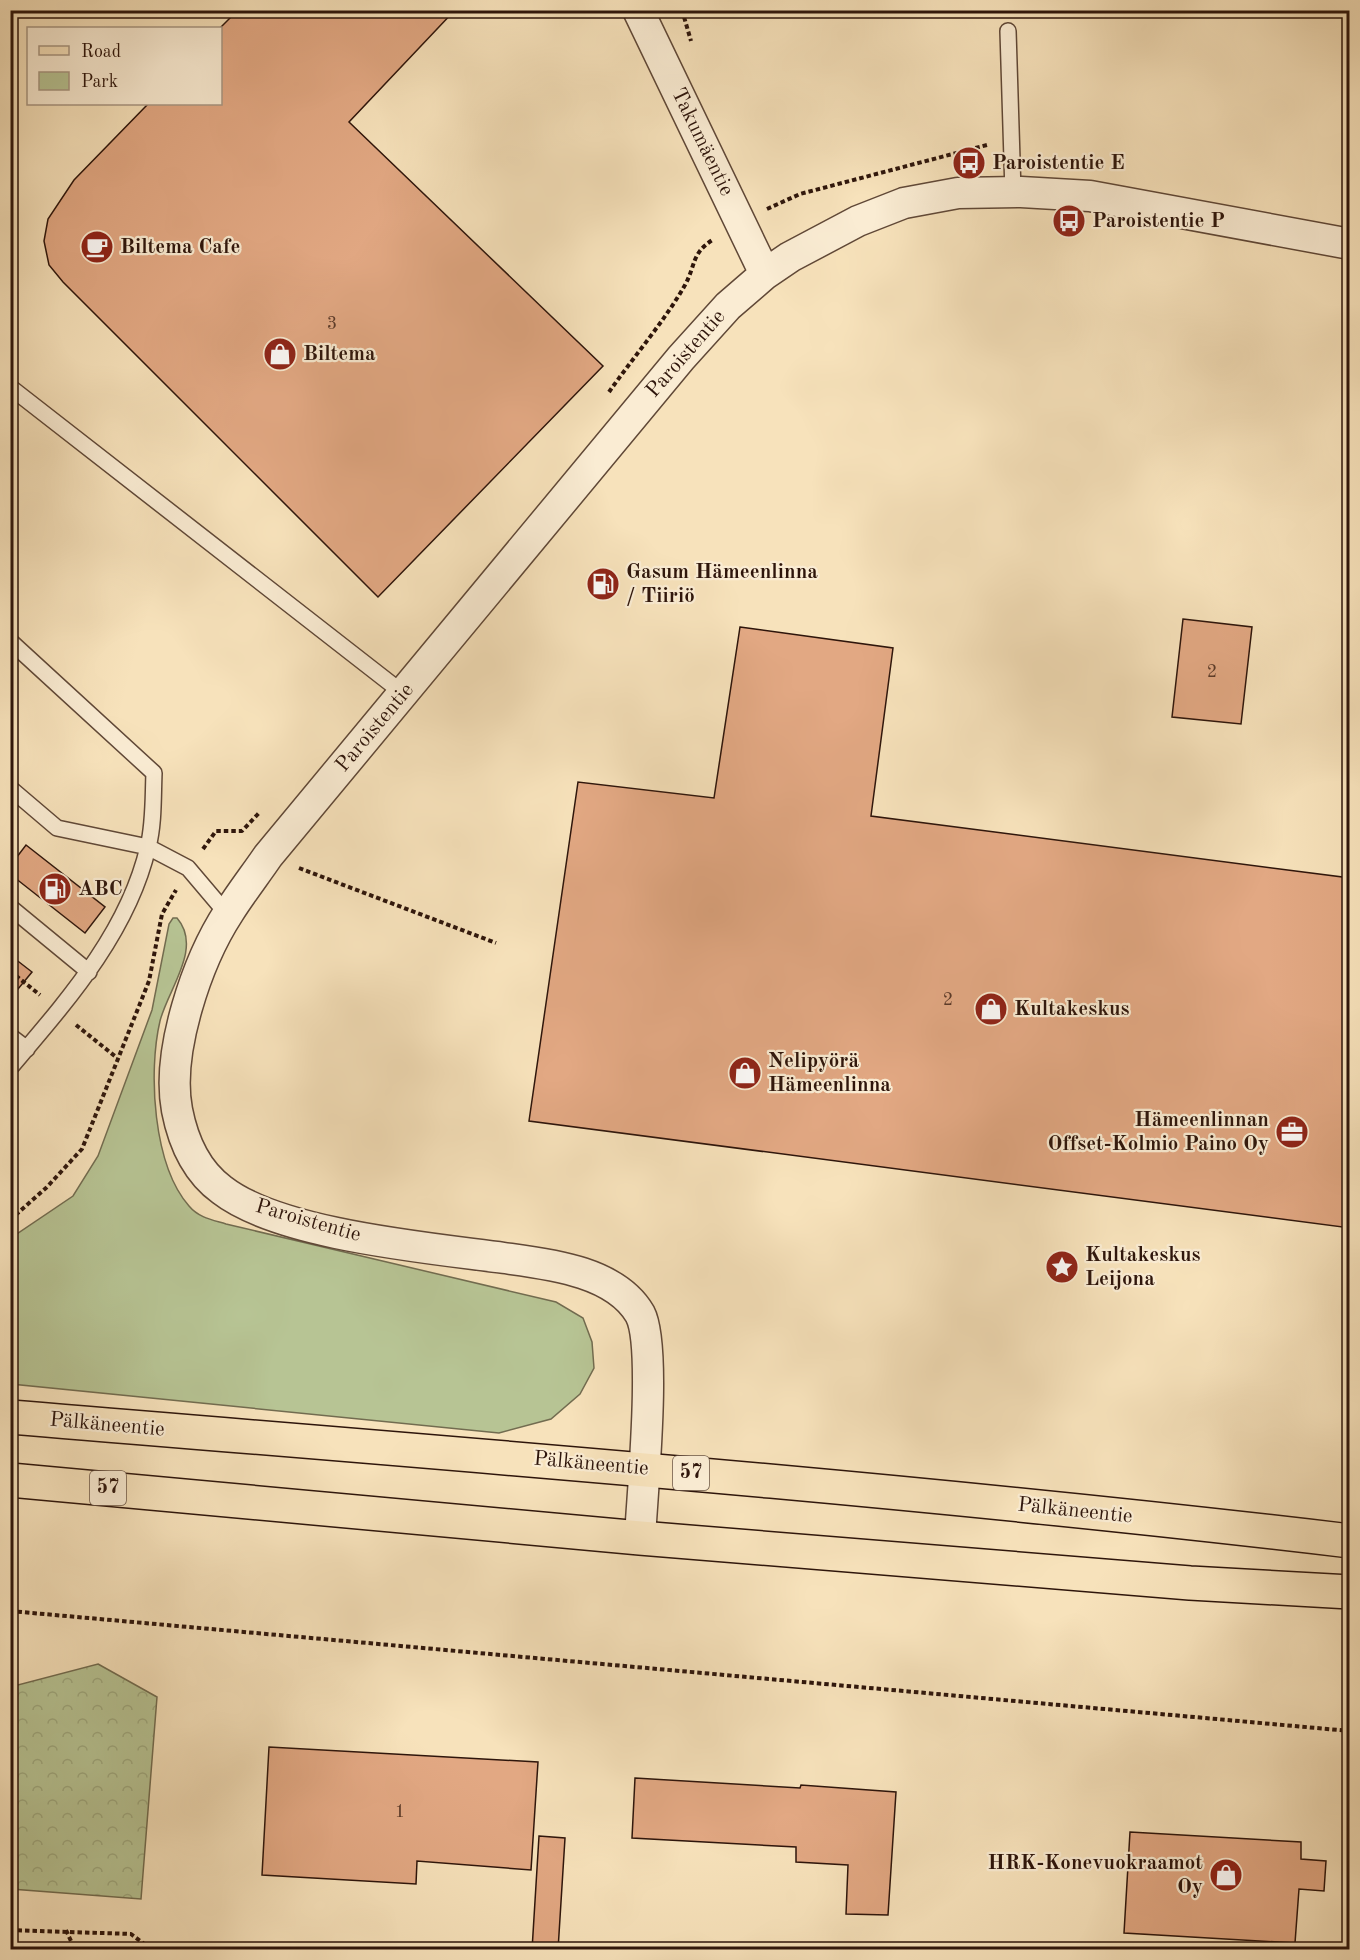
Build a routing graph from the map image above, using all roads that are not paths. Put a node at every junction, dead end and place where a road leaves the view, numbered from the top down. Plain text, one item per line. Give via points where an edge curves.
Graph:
1 (638, 10) edge
2 (1008, 31) dead end
3 (1013, 192) junction
4 (1350, 244) edge
5 (765, 274) junction
6 (10, 387) edge
7 (10, 641) edge
8 (404, 694) junction
9 (10, 788) edge
10 (148, 847) junction
11 (10, 907) edge
12 (227, 914) junction
13 (89, 972) junction
14 (10, 1036) edge
15 (27, 1049) junction
16 (10, 1068) edge
17 (10, 1417) edge
18 (644, 1468) junction
19 (10, 1480) edge
20 (640, 1538) junction
21 (1350, 1541) edge
22 (1350, 1592) edge

1 - 5 street, Takumäentie
2 - 3 lane
3 - 4 street, Paroistentie via 1090,196
3 - 5 street, Paroistentie via 958,193 904,203 858,221
5 - 8 street, Paroistentie via 728,306 681,358
6 - 8 lane
7 - 10 lane via 154,773
8 - 12 street, Paroistentie via 268,856
9 - 10 lane via 57,828
10 - 12 lane via 188,868
10 - 13 lane via 124,914
11 - 13 lane
12 - 18 street, Paroistentie via 188,1005 178,1050 174,1093 180,1125 188,1149 202,1169 222,1191 257,1210 307,1226 375,1240 540,1263 596,1277 624,1297 640,1315 647,1382
13 - 15 lane
14 - 15 lane
15 - 16 lane
17 - 18 main road, Pälkäneentie / 57
18 - 20 street, Paroistentie
18 - 21 main road, Pälkäneentie / 57
19 - 20 main road, 57
20 - 22 main road, 57 via 1190,1583

